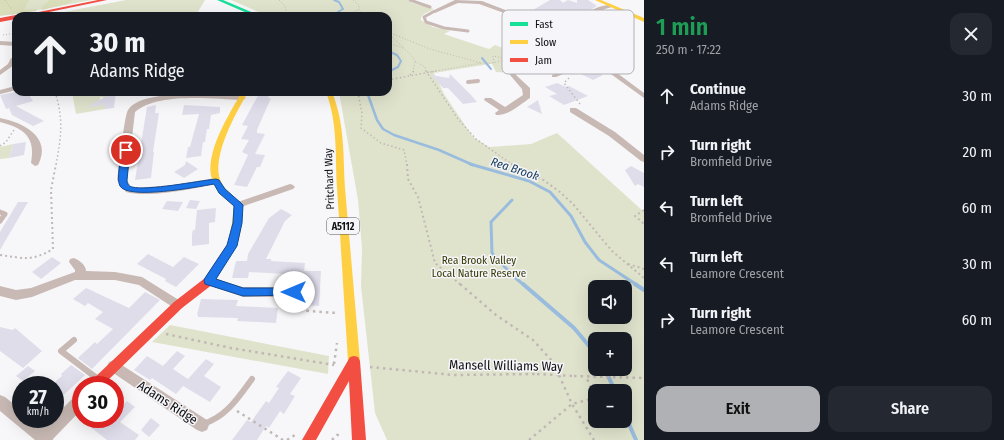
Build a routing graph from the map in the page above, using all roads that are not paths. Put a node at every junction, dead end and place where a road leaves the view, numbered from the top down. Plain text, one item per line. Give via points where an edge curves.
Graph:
1 (105, 0) edge
2 (219, 0) edge
3 (410, 0) edge
4 (471, 0) edge
5 (597, 0) edge
6 (610, 6) junction
7 (432, 9) junction
8 (597, 10) edge
9 (620, 10) edge
10 (502, 11) edge
11 (39, 12) edge
12 (248, 12) edge
13 (634, 16) edge
14 (12, 17) edge
15 (0, 19) edge
16 (644, 20) edge
17 (468, 31) dead end
18 (0, 43) edge
19 (12, 44) edge
20 (12, 62) edge
21 (2, 70) edge
22 (513, 74) edge
23 (558, 74) edge
24 (614, 74) edge
25 (569, 78) road end
26 (478, 81) dead end
27 (468, 82) dead end
28 (12, 89) edge
29 (0, 92) edge
30 (210, 96) edge
31 (243, 96) edge
32 (331, 96) edge
33 (644, 96) edge
34 (488, 100) dead end
35 (573, 110) dead end
36 (595, 114) road end
37 (585, 117) junction
38 (0, 120) edge
39 (644, 159) edge
40 (35, 163) dead end
41 (216, 182) junction
42 (290, 187) dead end
43 (238, 205) junction
44 (0, 212) edge
45 (0, 221) edge
46 (74, 262) dead end
47 (79, 275) junction
48 (209, 281) junction
49 (0, 291) edge
50 (294, 292) road end
51 (178, 305) junction
52 (74, 340) dead end
53 (354, 362) junction
54 (114, 366) junction
55 (90, 376) edge
56 (105, 376) edge
57 (252, 379) dead end
58 (0, 402) edge
59 (72, 410) edge
60 (202, 425) joint
61 (45, 439) edge
62 (309, 440) edge
63 (359, 440) edge

1 - 11 main road
2 - 12 main road
3 - 7 lane
4 - 7 street
4 - 10 street
5 - 6 main road
6 - 8 street
6 - 9 main road
7 - 17 lane via 424,17 426,22 444,28
13 - 16 main road
14 - 15 main road
18 - 19 street
20 - 21 street
22 - 34 street via 526,88 527,96 520,103 502,111
23 - 25 street
24 - 33 street
26 - 27 lane
28 - 29 lane
30 - 41 street via 170,98 138,104 131,111 122,180 124,186 130,190 139,191
31 - 41 main road via 230,117 220,141 214,171
32 - 53 main road, Pritchard Way / A5112 via 341,146 343,225
35 - 37 street
36 - 37 street
37 - 39 street via 627,144
38 - 40 street via 21,125 29,131 37,145
41 - 43 main road
42 - 43 street
43 - 48 main road via 232,246
44 - 45 lane via 4,214
46 - 47 street via 81,269
47 - 49 street via 32,292 16,295
47 - 51 street via 115,276 142,281
48 - 50 street via 243,292
48 - 51 main road
51 - 54 main road
52 - 55 lane via 61,351
53 - 62 main road
53 - 63 main road, Pritchard Way / A5112
54 - 56 main road
54 - 60 street, Adams Ridge
57 - 60 lane via 224,414 212,423
58 - 61 street
59 - 61 street

